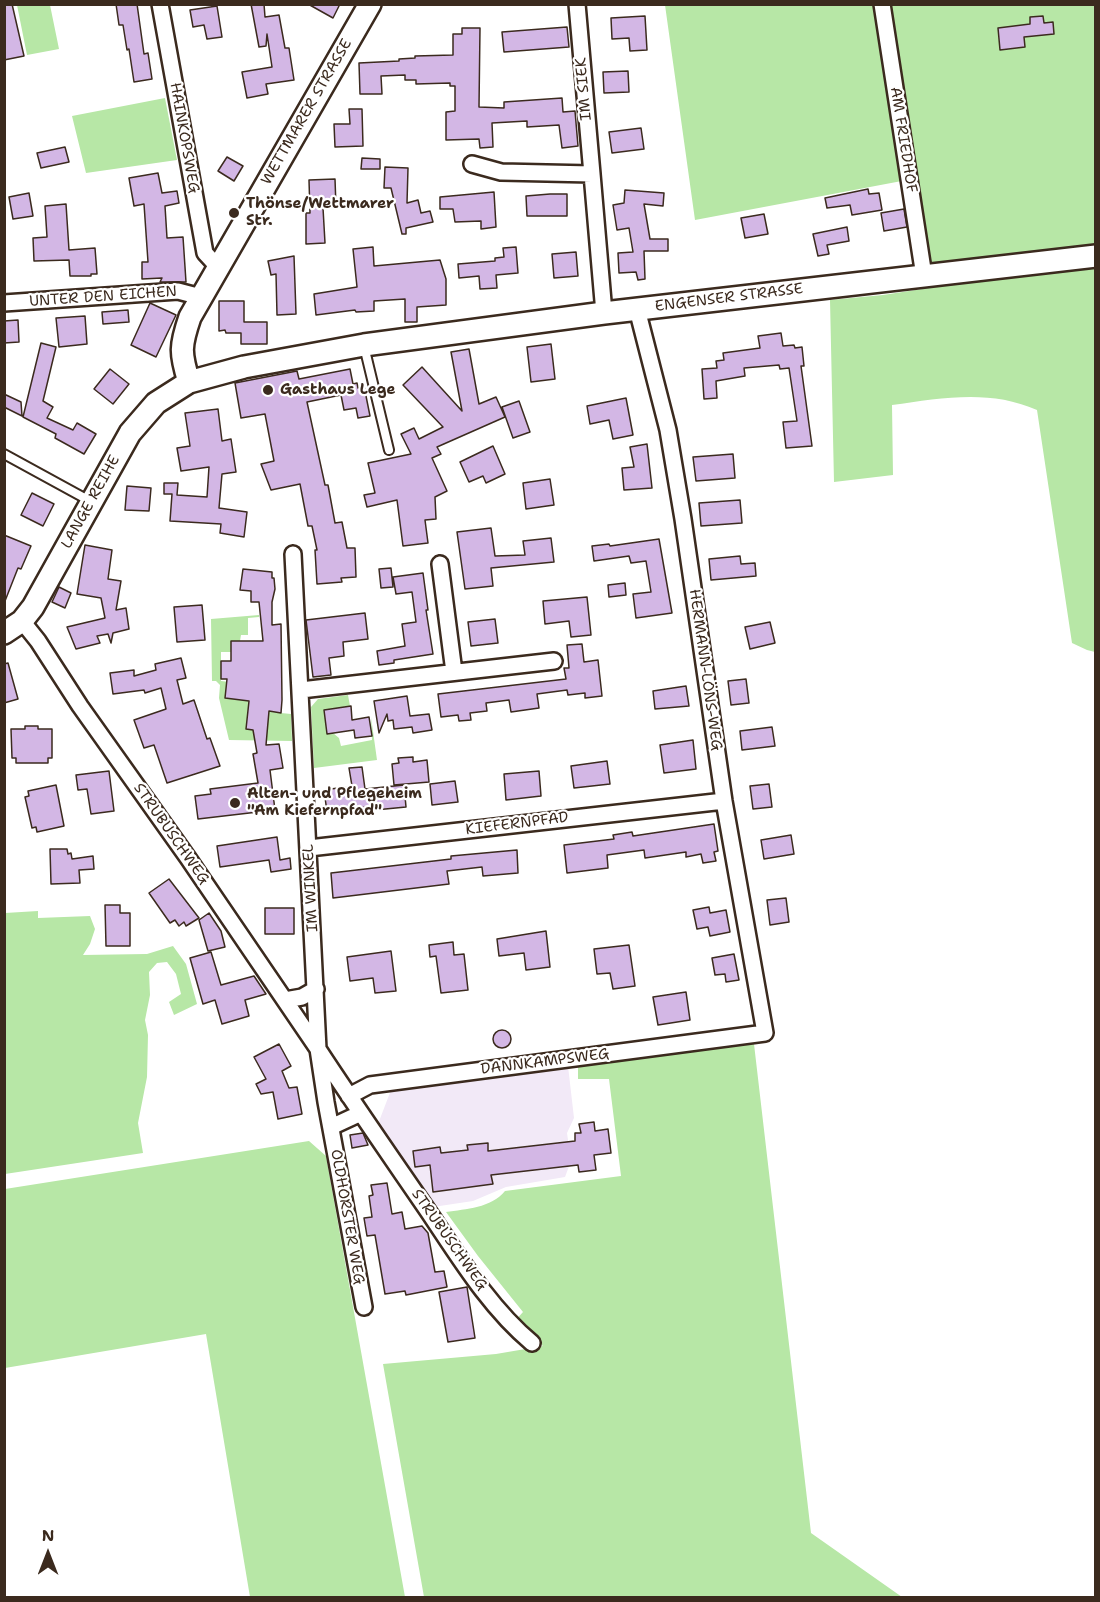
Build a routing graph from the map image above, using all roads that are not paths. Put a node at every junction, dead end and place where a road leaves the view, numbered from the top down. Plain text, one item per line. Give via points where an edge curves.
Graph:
1 (160, 4) edge
2 (370, 4) edge
3 (577, 4) edge
4 (882, 4) edge
5 (472, 164) dead end
6 (592, 174) junction
7 (1095, 256) edge
8 (217, 266) junction
9 (924, 276) junction
10 (201, 297) junction
11 (4, 303) edge
12 (637, 309) junction
13 (604, 313) junction
14 (364, 345) junction
15 (189, 382) junction
16 (389, 450) dead end
17 (4, 454) edge
18 (91, 501) junction
19 (293, 554) dead end
20 (441, 564) dead end
21 (22, 621) junction
22 (4, 633) edge
23 (554, 661) dead end
24 (453, 672) junction
25 (301, 690) junction
26 (724, 801) junction
27 (309, 848) junction
28 (316, 989) junction
29 (285, 1000) junction
30 (765, 1033) joint
31 (318, 1049) junction
32 (349, 1096) junction
33 (326, 1102) joint
34 (353, 1117) junction
35 (331, 1127) junction
36 (364, 1306) dead end
37 (532, 1343) dead end

1 - 8 street, HAINKOPSWEG via 205,253
2 - 8 street, WETTMARER STRASSE
3 - 6 street, IM SIEK
4 - 9 street, AM FRIEDHOF
5 - 6 street via 501,172
6 - 13 street, IM SIEK
7 - 9 street, ENGENSER STRASSE
8 - 10 street, WETTMARER STRASSE
9 - 12 street, ENGENSER STRASSE
10 - 11 street, UNTER DEN EICHEN via 178,291
10 - 15 street, WETTMARER STRASSE via 182,342
12 - 13 street, ENGENSER STRASSE
12 - 26 street, HERMANN-LÖNS-WEG via 668,430
13 - 14 street, ENGENSER STRASSE
14 - 15 street, ENGENSER STRASSE via 244,367
14 - 16 lane
15 - 18 street, LANGE REIHE via 156,403 130,433
17 - 18 lane
18 - 21 street, LANGE REIHE
19 - 25 street, IM WINKEL
20 - 24 street
21 - 22 street, LANGE REIHE
21 - 29 street, STRUBUSCHWEG
23 - 24 street
24 - 25 street
25 - 27 street, IM WINKEL
26 - 27 street, KIEFERNPFAD
26 - 30 street, HERMANN-LÖNS-WEG
27 - 28 street, IM WINKEL
28 - 29 street
28 - 31 street, IM WINKEL
29 - 31 street, STRUBUSCHWEG
30 - 32 street, DANNKAMPSWEG via 370,1085
31 - 32 street, STRUBUSCHWEG
31 - 33 street, STRUBUSCHWEG
32 - 34 street
33 - 35 street, OLDHORSTER WEG
34 - 35 street
34 - 37 street, STRUBUSCHWEG via 510,1325
35 - 36 street, OLDHORSTER WEG

